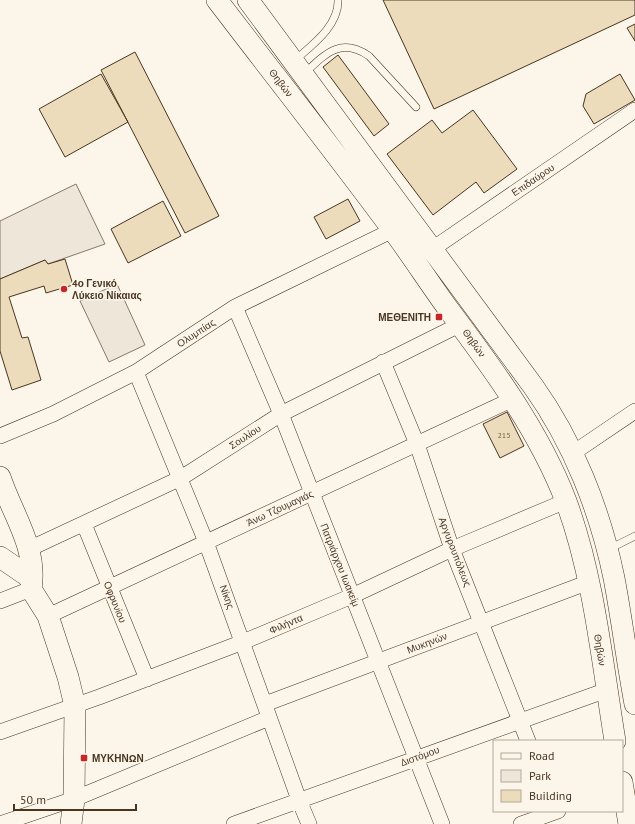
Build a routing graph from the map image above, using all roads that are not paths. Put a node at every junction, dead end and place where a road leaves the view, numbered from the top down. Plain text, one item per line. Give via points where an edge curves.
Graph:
1 (217, 0) edge
2 (248, 0) edge
3 (338, 0) edge
4 (298, 69) junction
5 (416, 107) dead end
6 (635, 110) edge
7 (393, 230) junction
8 (431, 250) junction
9 (235, 308) junction
10 (460, 324) junction
11 (383, 362) junction
12 (136, 372) junction
13 (512, 399) junction
14 (635, 412) edge
15 (281, 414) junction
16 (0, 436) edge
17 (417, 444) junction
18 (573, 453) junction
19 (182, 478) junction
20 (2, 484) edge
21 (312, 493) junction
22 (566, 501) junction
23 (0, 512) edge
24 (84, 524) junction
25 (635, 536) edge
26 (206, 542) junction
27 (29, 549) junction
28 (452, 549) junction
29 (607, 550) junction
30 (0, 557) edge
31 (589, 582) junction
32 (32, 584) junction
33 (109, 587) junction
34 (352, 596) junction
35 (0, 601) edge
36 (48, 616) junction
37 (482, 622) junction
38 (243, 642) junction
39 (379, 661) junction
40 (147, 679) junction
41 (607, 690) junction
42 (635, 704) edge
43 (75, 706) junction
44 (267, 711) junction
45 (520, 721) junction
46 (0, 732) edge
47 (528, 740) edge
48 (615, 740) edge
49 (417, 757) junction
50 (623, 792) edge
51 (74, 799) junction
52 (299, 800) junction
53 (553, 812) edge
54 (0, 824) edge
55 (71, 824) edge
56 (234, 824) edge
57 (309, 824) edge
58 (442, 824) edge
59 (521, 824) edge
60 (629, 824) edge

1 - 7 main road, Θηβών
2 - 4 main road
3 - 4 lane via 335,16 329,27
4 - 5 lane via 339,47 360,50 369,56
4 - 8 main road
6 - 8 street, Επιδαύρου
7 - 9 street, Ολυμπίας
7 - 10 main road, Θηβών
8 - 18 main road via 539,395 556,420
9 - 12 street, Ολυμπίας
9 - 15 street, Πατριάρχου Ιωακείμ
10 - 11 street, Σουλίου
10 - 13 main road, Θηβών
11 - 15 street, Σουλίου
11 - 17 street, Αργυρουπόλεως
12 - 16 street, Ολυμπίας via 53,414
12 - 19 street, Νίκης
13 - 17 street, Άνω Τζουμαγιάς
13 - 22 main road, Θηβών via 534,433
14 - 18 street
15 - 19 street, Σουλίου
15 - 21 street, Πατριάρχου Ιωακείμ
17 - 21 street, Άνω Τζουμαγιάς
17 - 28 street, Αργυρουπόλεως
18 - 29 main road
19 - 24 street, Σουλίου
19 - 26 street, Νίκης
20 - 23 main road via 4,502
20 - 27 main road
21 - 26 street, Άνω Τζουμαγιάς
21 - 34 street, Πατριάρχου Ιωακείμ
22 - 28 street, Φιλήντα
22 - 31 main road, Θηβών
24 - 27 street, Σουλίου
24 - 33 street, Οφρυνίου
25 - 29 lane
26 - 33 street, Άνω Τζουμαγιάς
26 - 38 street, Νίκης
27 - 32 main road
28 - 34 street, Φιλήντα
28 - 37 street, Αργυρουπόλεως
29 - 42 main road
30 - 32 main road
31 - 37 street, Μυκηνών
31 - 41 main road, Θηβών
32 - 35 street
32 - 36 main road
33 - 36 street, Άνω Τζουμαγιάς
33 - 40 street, Οφρυνίου
34 - 38 street, Φιλήντα
34 - 39 street, Πατριάρχου Ιωακείμ
36 - 43 main road
37 - 39 street, Μυκηνών
37 - 45 street, Αργυρουπόλεως
38 - 40 street, Φιλήντα
38 - 44 street, Νίκης
39 - 44 street, Μυκηνών
39 - 49 street, Πατριάρχου Ιωακείμ
40 - 43 street, Φιλήντα
41 - 45 street, Διστόμου
41 - 48 main road, Θηβών
43 - 46 street, Φιλήντα
43 - 51 main road
44 - 51 street, Μυκηνών
44 - 52 street, Νίκης
45 - 47 street, Αργυρουπόλεως
45 - 49 street, Διστόμου
49 - 52 street, Διστόμου
49 - 58 street, Πατριάρχου Ιωακείμ
50 - 60 main road
51 - 54 street, Μυκηνών
51 - 55 main road
52 - 56 street, Διστόμου
52 - 57 street, Νίκης
53 - 59 street

